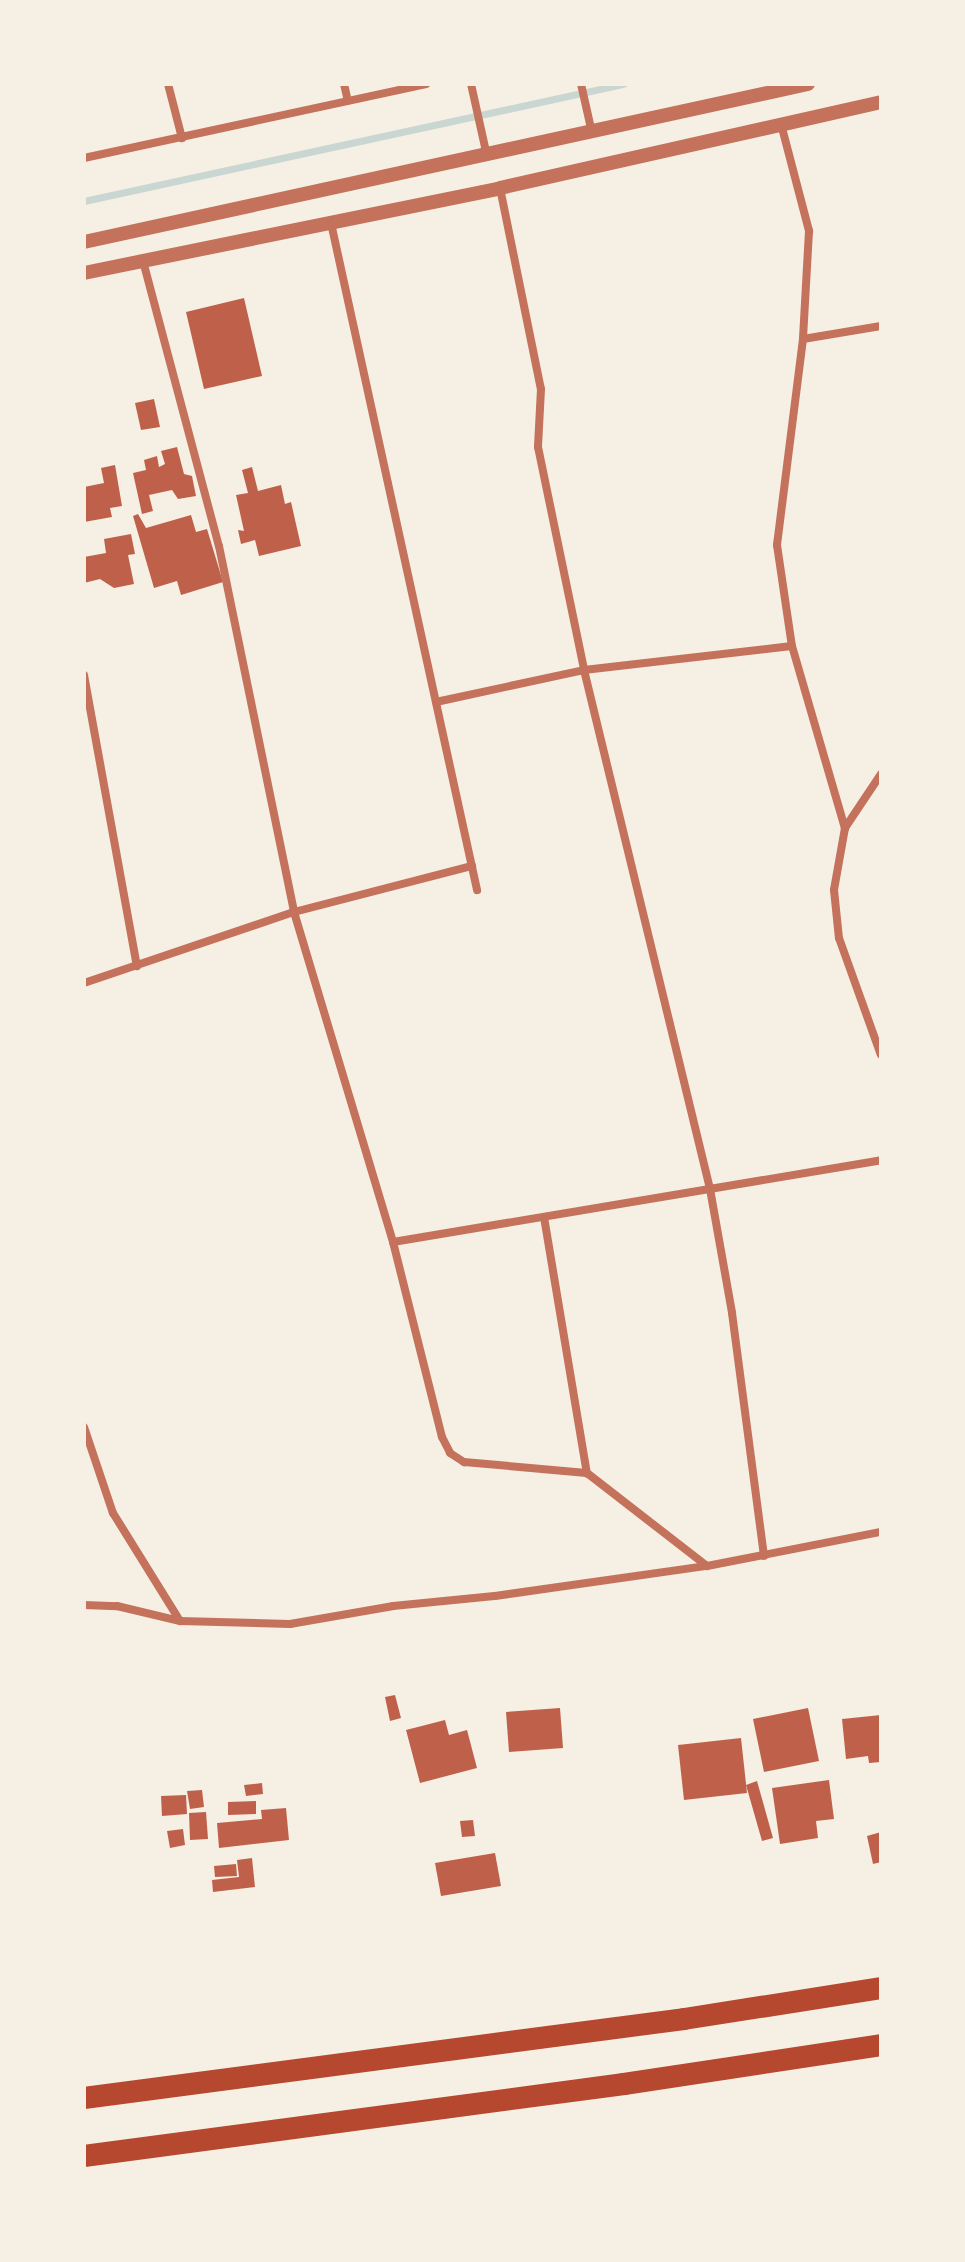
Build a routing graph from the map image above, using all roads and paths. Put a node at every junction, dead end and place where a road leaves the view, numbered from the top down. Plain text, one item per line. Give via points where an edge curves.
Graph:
1 (168, 84) edge
2 (344, 84) edge
3 (426, 84) edge
4 (471, 84) edge
5 (581, 84) edge
6 (808, 84) edge
7 (348, 101) junction
8 (881, 102) edge
9 (781, 124) junction
10 (592, 133) junction
11 (182, 138) junction
12 (487, 156) junction
13 (84, 158) edge
14 (500, 188) junction
15 (331, 223) junction
16 (84, 242) edge
17 (143, 261) junction
18 (84, 273) edge
19 (881, 326) edge
20 (803, 339) junction
21 (792, 646) junction
22 (584, 670) junction
23 (84, 675) edge
24 (436, 702) junction
25 (881, 774) edge
26 (845, 828) junction
27 (472, 866) junction
28 (477, 890) dead end
29 (294, 912) junction
30 (137, 966) junction
31 (84, 983) edge
32 (881, 1055) edge
33 (881, 1160) edge
34 (710, 1189) junction
35 (544, 1217) junction
36 (393, 1242) junction
37 (84, 1427) edge
38 (587, 1473) junction
39 (881, 1532) edge
40 (764, 1556) junction
41 (707, 1566) junction
42 (84, 1605) edge
43 (180, 1621) junction
44 (881, 1988) edge
45 (881, 2045) edge
46 (84, 2098) edge
47 (84, 2156) edge

1 - 11 street
2 - 7 street
3 - 7 street
4 - 12 street
5 - 10 street
6 - 10 street
7 - 11 street
8 - 9 street
9 - 14 street
9 - 20 street via 809,231
10 - 12 street
11 - 13 street
12 - 16 street
14 - 15 street
14 - 22 street via 541,389 538,447
15 - 17 street
15 - 24 street
17 - 18 street
17 - 29 street via 219,546
19 - 20 street
20 - 21 street via 777,545
21 - 22 street
21 - 26 street
22 - 24 street
22 - 34 street
23 - 30 street
24 - 27 street
25 - 26 street
26 - 32 street via 834,890 839,938
27 - 28 street
27 - 29 street
29 - 30 street
29 - 36 street
30 - 31 street
33 - 34 street
34 - 35 street
34 - 40 street
35 - 36 street
35 - 38 street
36 - 38 street via 450,1453 464,1462
37 - 43 street via 113,1513
38 - 41 street
39 - 40 street
40 - 41 street
41 - 43 street via 290,1624
42 - 43 street via 117,1606
44 - 46 highway
45 - 47 highway

